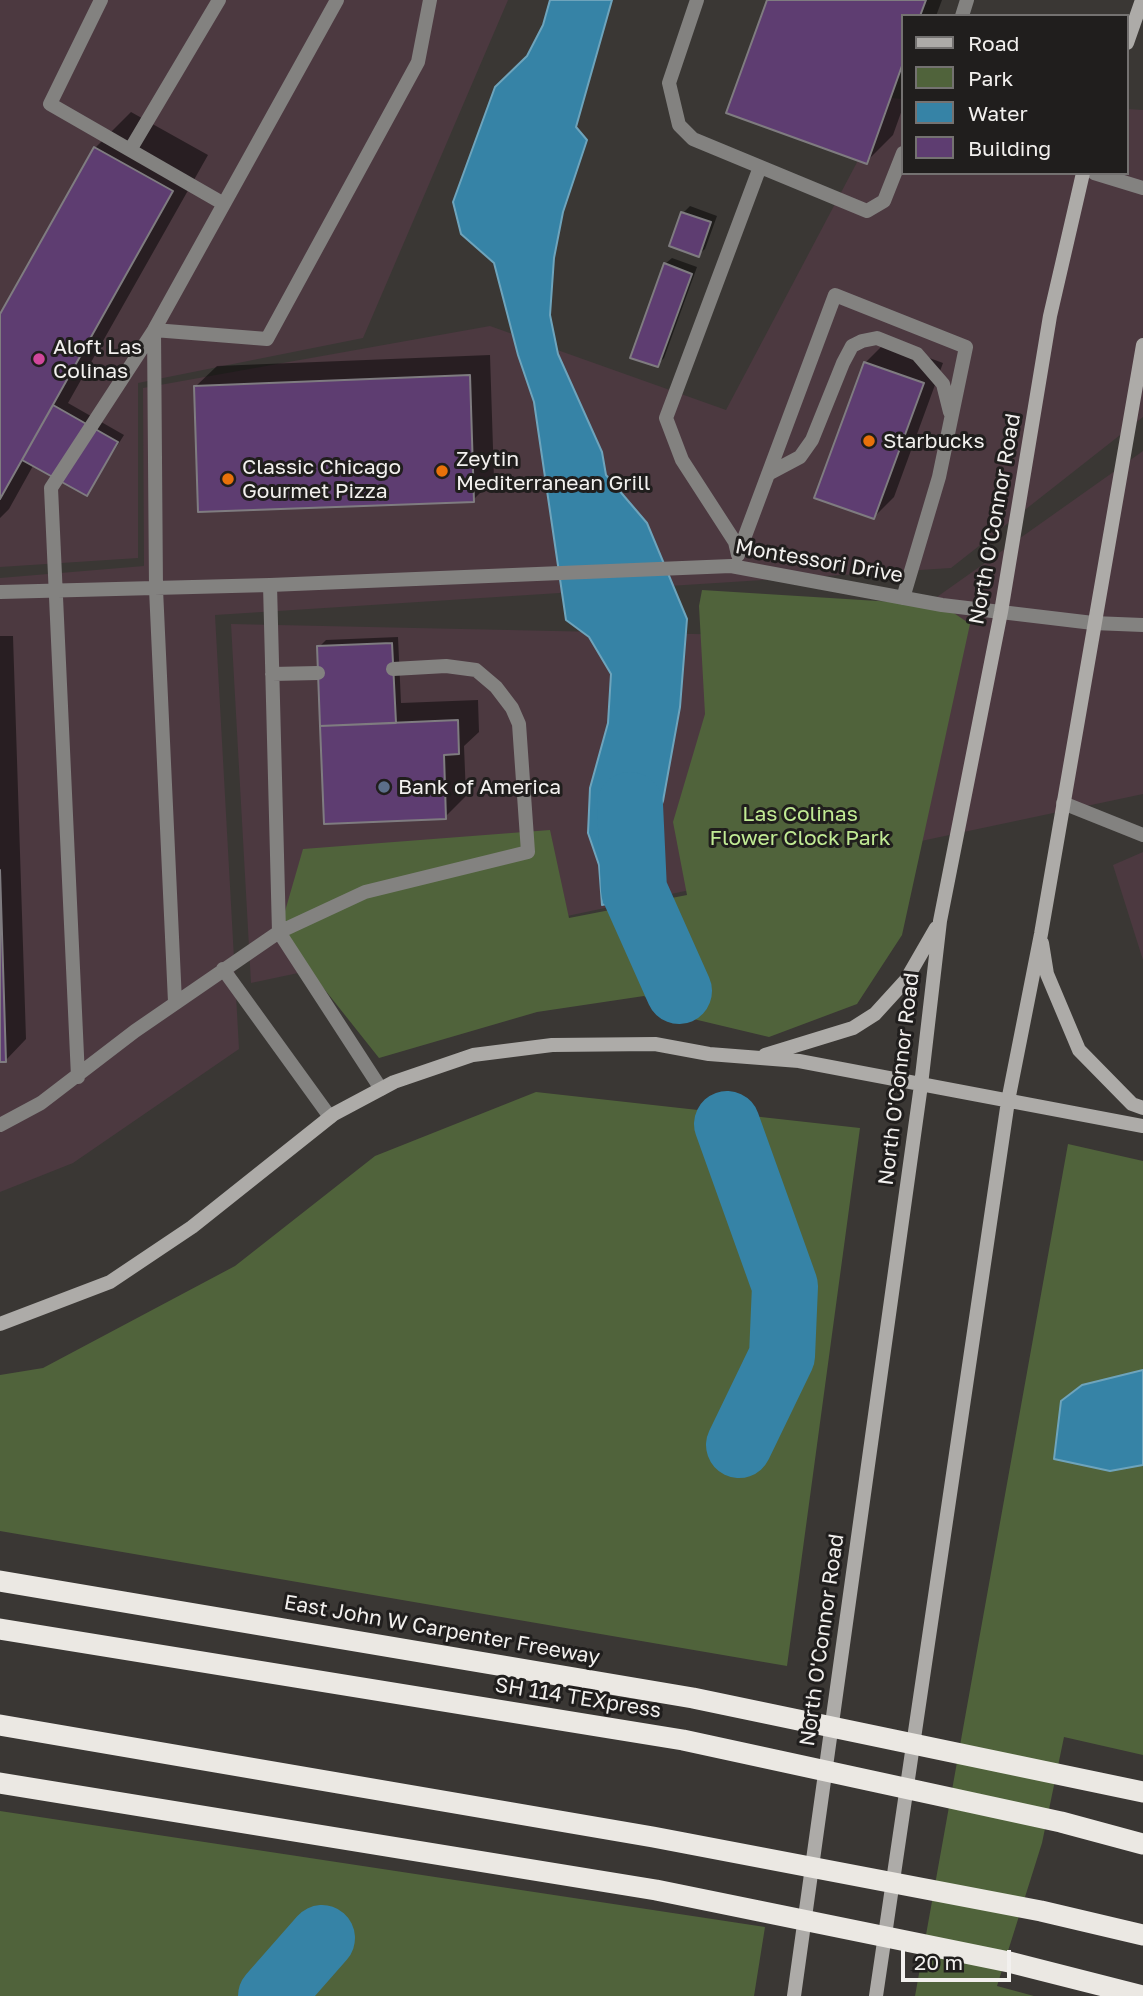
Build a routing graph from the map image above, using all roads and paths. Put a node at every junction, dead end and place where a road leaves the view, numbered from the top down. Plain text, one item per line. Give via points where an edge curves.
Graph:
1 (102, 0) edge
2 (219, 0) edge
3 (337, 0) edge
4 (430, 0) edge
5 (697, 0) edge
6 (1142, 0) edge
7 (1129, 37) edge
8 (130, 150) junction
9 (902, 156) edge
10 (760, 167) junction
11 (1083, 175) edge
12 (1101, 175) edge
13 (1143, 188) edge
14 (224, 204) junction
15 (154, 330) junction
16 (1143, 345) edge
17 (951, 416) junction
18 (768, 474) junction
19 (737, 559) junction
20 (270, 586) junction
21 (156, 589) junction
22 (55, 590) junction
23 (0, 592) edge
24 (903, 597) junction
25 (1001, 612) junction
26 (1093, 623) junction
27 (1143, 625) edge
28 (393, 669) dead end
29 (318, 673) dead end
30 (272, 674) junction
31 (1063, 803) junction
32 (1143, 835) edge
33 (940, 920) junction
34 (279, 932) junction
35 (1041, 934) junction
36 (223, 969) junction
37 (175, 1002) junction
38 (756, 1058) junction
39 (78, 1077) junction
40 (921, 1086) junction
41 (381, 1090) junction
42 (1008, 1101) junction
43 (1143, 1108) edge
44 (330, 1117) junction
45 (0, 1125) edge
46 (1143, 1126) edge
47 (0, 1324) edge
48 (0, 1581) edge
49 (0, 1629) edge
50 (0, 1725) edge
51 (0, 1783) edge
52 (1143, 1793) edge
53 (1143, 1844) edge
54 (1143, 1935) edge
55 (794, 1996) edge
56 (876, 1996) edge
57 (1143, 1996) edge

1 - 8 lane via 50,104
2 - 8 lane
3 - 14 lane
4 - 15 lane via 418,62 267,339
5 - 10 lane via 668,83 679,125 693,139
6 - 7 main road
8 - 14 lane
9 - 10 lane via 884,201 867,211
10 - 19 lane via 666,418 682,460
11 - 25 main road, North O'Connor Road via 1050,316
12 - 13 lane
14 - 15 lane
15 - 21 lane
15 - 22 lane via 51,488
16 - 26 main road
17 - 18 lane via 943,384 917,354 877,338 862,341 852,346 812,440 800,457
17 - 18 lane via 966,347 835,295
17 - 24 lane via 939,477
18 - 19 lane
19 - 20 lane, Montessori Drive via 718,566
19 - 24 lane, Montessori Drive
20 - 21 lane, Montessori Drive
20 - 30 lane
21 - 22 lane, Montessori Drive
21 - 37 lane
22 - 23 lane, Montessori Drive
22 - 39 lane
24 - 25 lane, Montessori Drive
25 - 26 lane, Montessori Drive
25 - 33 main road, North O'Connor Road
26 - 27 lane, Montessori Drive
26 - 31 main road
28 - 34 lane via 446,666 476,670 504,697 519,724 528,852 365,892
29 - 30 lane
30 - 34 lane
31 - 32 lane
31 - 35 main road
33 - 38 main road via 906,981 875,1014 853,1028
33 - 40 main road, North O'Connor Road
34 - 36 lane
34 - 41 lane
35 - 42 main road
35 - 43 main road via 1047,974 1079,1050 1132,1104
36 - 37 lane
36 - 44 lane
37 - 39 lane
38 - 40 main road via 799,1061
38 - 41 main road via 655,1044 552,1045 473,1055
39 - 45 lane
40 - 42 main road
40 - 55 main road, North O'Connor Road
41 - 44 main road
42 - 46 main road
42 - 56 main road
44 - 47 main road via 192,1227 110,1282
48 - 52 highway, East John W Carpenter Freeway via 693,1698
49 - 53 highway, SH 114 TEXpress via 682,1740
50 - 54 highway via 653,1837 1041,1911
51 - 57 highway via 656,1890 1009,1962

